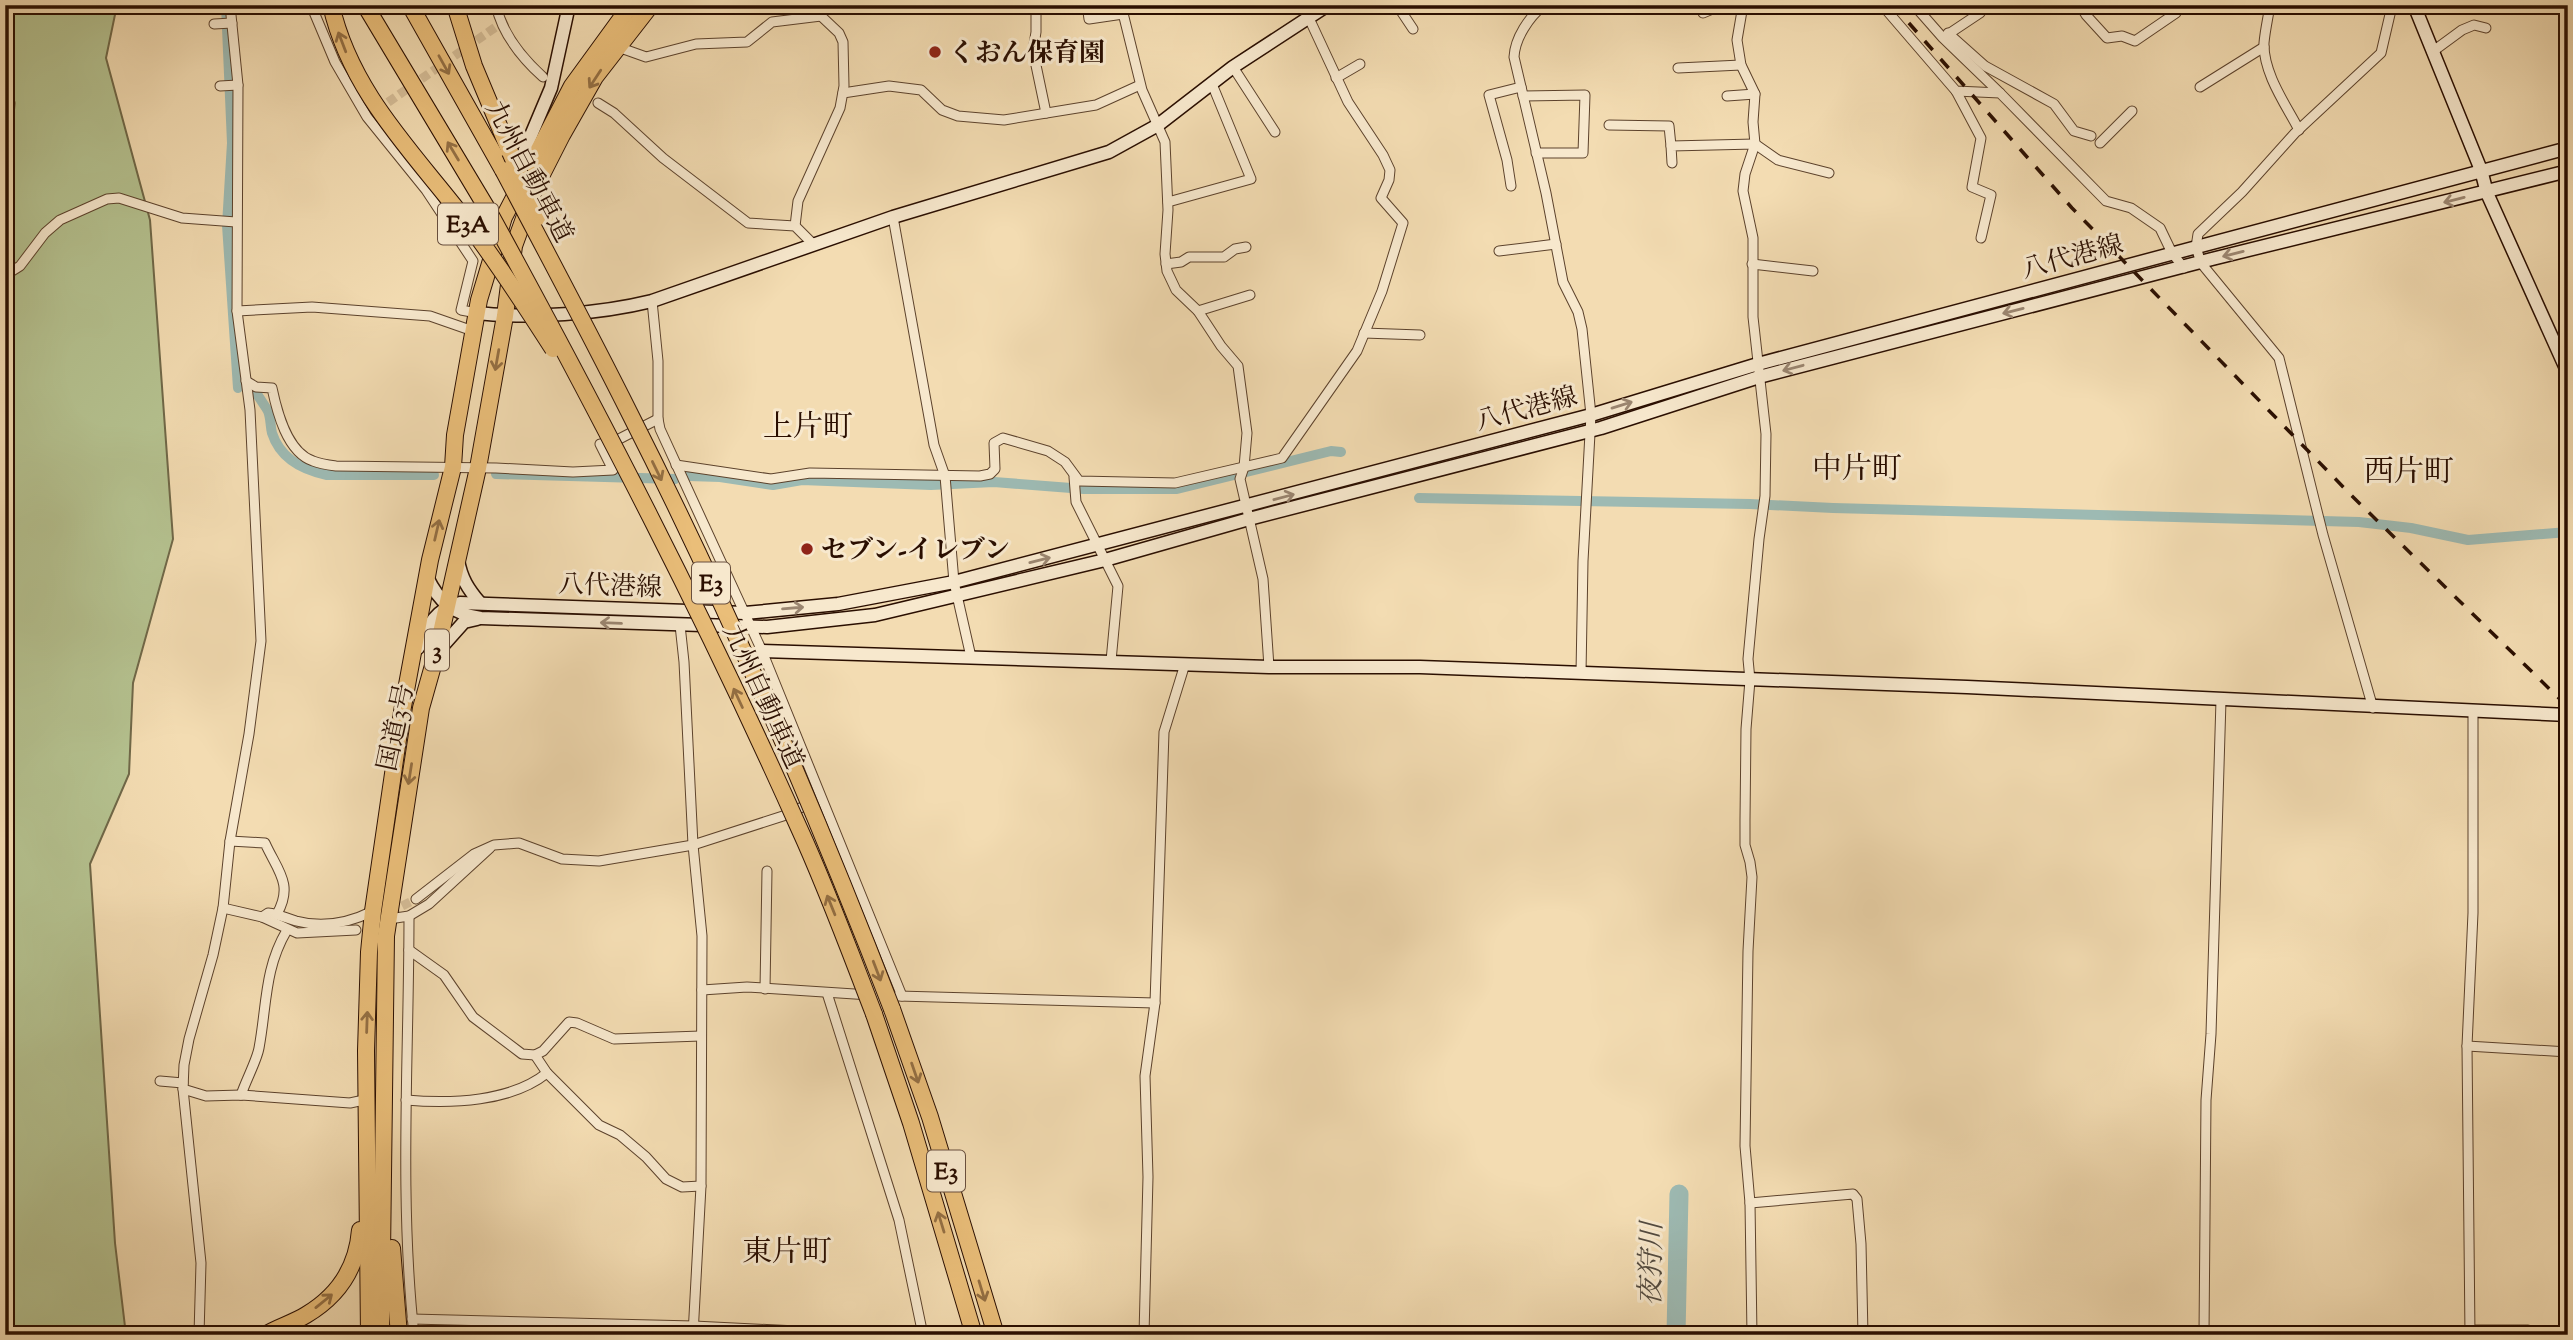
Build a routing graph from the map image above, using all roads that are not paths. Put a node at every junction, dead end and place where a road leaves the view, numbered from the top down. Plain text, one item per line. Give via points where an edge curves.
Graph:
1 (230, 5) edge
2 (311, 5) edge
3 (331, 5) edge
4 (365, 5) edge
5 (411, 5) edge
6 (455, 5) edge
7 (496, 5) edge
8 (569, 5) edge
9 (631, 5) edge
10 (651, 5) edge
11 (821, 5) edge
12 (1036, 5) edge
13 (1087, 5) edge
14 (1328, 5) edge
15 (1397, 5) edge
16 (1544, 5) edge
17 (1722, 5) edge
18 (1743, 5) edge
19 (1882, 5) edge
20 (1914, 5) edge
21 (1986, 5) edge
22 (2080, 5) edge
23 (2270, 5) edge
24 (2406, 5) edge
25 (2414, 5) edge
26 (1122, 10) edge
27 (1311, 11) edge
28 (1703, 13) dead end
29 (2176, 13) dead end
30 (821, 16) junction
31 (232, 23) junction
32 (214, 24) dead end
33 (1413, 29) dead end
34 (2486, 29) dead end
35 (1946, 35) junction
36 (618, 47) junction
37 (2264, 47) junction
38 (2432, 52) junction
39 (1360, 64) dead end
40 (1741, 65) junction
41 (1233, 66) junction
42 (1678, 68) dead end
43 (543, 77) dead end
44 (1336, 78) junction
45 (1212, 84) junction
46 (238, 85) junction
47 (1140, 85) junction
48 (220, 86) dead end
49 (2200, 87) dead end
50 (1522, 91) junction
51 (1955, 91) junction
52 (5, 93) edge
53 (843, 93) junction
54 (2000, 93) junction
55 (1755, 94) junction
56 (1727, 96) dead end
57 (598, 103) dead end
58 (2132, 111) dead end
59 (1046, 113) junction
60 (1158, 125) junction
61 (1609, 125) dead end
62 (2299, 130) junction
63 (1275, 132) dead end
64 (2091, 136) dead end
65 (2100, 143) dead end
66 (1755, 144) junction
67 (1671, 146) junction
68 (2568, 148) edge
69 (1536, 153) junction
70 (1672, 163) dead end
71 (5, 168) edge
72 (2481, 170) junction
73 (2568, 171) edge
74 (1829, 173) dead end
75 (1511, 186) dead end
76 (2487, 192) junction
77 (1168, 202) junction
78 (892, 217) junction
79 (236, 222) junction
80 (794, 226) junction
81 (1981, 238) dead end
82 (813, 243) junction
83 (1556, 244) junction
84 (1246, 247) dead end
85 (2196, 247) junction
86 (1499, 251) dead end
87 (2172, 253) junction
88 (2201, 263) junction
89 (1166, 264) junction
90 (1752, 264) junction
91 (5, 268) edge
92 (2184, 268) junction
93 (1813, 271) dead end
94 (1250, 295) dead end
95 (652, 301) junction
96 (478, 306) junction
97 (237, 311) junction
98 (1198, 311) junction
99 (505, 316) junction
100 (473, 331) junction
101 (1364, 333) junction
102 (1420, 335) dead end
103 (1758, 364) junction
104 (2568, 373) edge
105 (1759, 377) junction
106 (246, 382) junction
107 (1591, 415) junction
108 (631, 416) junction
109 (658, 419) junction
110 (1590, 430) junction
111 (613, 442) junction
112 (676, 465) junction
113 (453, 467) junction
114 (1244, 467) junction
115 (478, 468) junction
116 (945, 476) junction
117 (1074, 477) junction
118 (1248, 513) junction
119 (1098, 545) junction
120 (458, 556) junction
121 (1105, 560) junction
122 (427, 577) junction
123 (954, 582) junction
124 (958, 596) junction
125 (480, 603) junction
126 (447, 607) junction
127 (745, 613) junction
128 (481, 618) junction
129 (680, 625) junction
130 (751, 627) junction
131 (762, 651) junction
132 (436, 655) junction
133 (971, 657) junction
134 (414, 658) junction
135 (1111, 661) junction
136 (1185, 664) junction
137 (1269, 667) junction
138 (1581, 673) junction
139 (1750, 680) junction
140 (2221, 701) junction
141 (2373, 708) junction
142 (2473, 711) junction
143 (2566, 716) edge
144 (821, 799) junction
145 (230, 841) junction
146 (494, 845) junction
147 (693, 845) junction
148 (767, 871) dead end
149 (416, 899) tunnel mouth
150 (223, 908) junction
151 (373, 911) junction
152 (277, 914) junction
153 (409, 916) junction
154 (262, 917) junction
155 (388, 923) junction
156 (356, 929) dead end
157 (287, 930) junction
158 (409, 950) junction
159 (765, 989) junction
160 (702, 990) junction
161 (827, 993) junction
162 (902, 996) junction
163 (1155, 1003) junction
164 (701, 1036) junction
165 (2467, 1046) junction
166 (366, 1051) junction
167 (2568, 1052) edge
168 (535, 1055) junction
169 (547, 1073) junction
170 (160, 1081) dead end
171 (181, 1085) junction
172 (241, 1095) junction
173 (365, 1100) junction
174 (406, 1100) junction
175 (701, 1186) junction
176 (1751, 1203) junction
177 (962, 1293) junction
178 (412, 1319) junction
179 (694, 1330) edge
180 (2528, 1330) dead end
181 (2470, 1332) edge
182 (199, 1335) edge
183 (265, 1335) edge
184 (369, 1335) edge
185 (381, 1335) edge
186 (399, 1335) edge
187 (414, 1335) edge
188 (877, 1335) edge
189 (923, 1335) edge
190 (965, 1335) edge
191 (974, 1335) edge
192 (996, 1335) edge
193 (1144, 1335) edge
194 (1752, 1335) edge
195 (1863, 1335) edge
196 (2204, 1335) edge

1 - 31 street
2 - 96 street via 335,62 367,117 426,190 473,261 461,310
111 -> 3 highway, E3A, bridge via 487,249 380,115 348,57
111 -> 4 highway, 九州自動車道 / E3, bridge via 488,210
5 -> 108 highway, 九州自動車道 / E3, bridge
6 - 108 highway, E3A, bridge via 474,66 510,152 612,366
7 - 43 street via 500,24
8 - 96 main road via 551,88 502,208
9 - 96 highway, 国道3号 / 3 via 572,86 504,217
10 - 36 highway, 国道3号 / 3
11 - 30 street
12 - 59 street via 1033,51
13 - 26 street via 1089,19
14 - 27 main road
15 - 33 street
16 - 50 street via 1514,48
17 - 28 street
18 - 40 street via 1737,40
19 - 51 street
20 - 35 street
21 - 35 street
22 - 29 street via 2107,38 2122,36 2135,41
23 - 37 street
24 - 62 street via 2391,10 2381,53
25 - 38 main road
26 - 47 street
27 - 41 main road
27 - 44 street
30 - 36 street via 772,23 747,43 696,44 646,57
30 - 53 street via 843,42
31 - 32 street
31 - 46 street
34 - 38 street via 2474,25 2462,30
35 - 54 street
35 - 64 street via 1984,66 2054,104 2074,131
36 -> 99 highway, 国道3号 / 3 via 595,77 535,188 514,246
37 - 49 street
37 - 62 street via 2275,84
38 - 72 main road
39 - 44 street
40 - 42 street
40 - 55 street
41 - 45 main road
41 - 63 street
44 - 101 street via 1390,170 1381,198 1403,223
45 - 60 main road
45 - 77 street via 1251,179
46 - 48 street
46 - 79 street
47 - 59 street via 1096,105
47 - 60 street
50 - 69 street
50 - 69 street via 1585,95 1583,153
50 - 75 street via 1489,95
51 - 54 street
51 - 81 street via 1981,138 1972,187 1991,195
52 - 71 street via 10,103
53 - 59 street via 889,86 920,90 942,110 958,116 1004,120
53 - 80 street via 798,201
54 - 87 street via 2106,201 2131,208 2160,228
55 - 56 street
55 - 66 street
57 - 80 street via 748,223
58 - 65 street
60 - 77 street via 1165,142
60 - 78 main road via 1109,152
61 - 67 street via 1669,126
62 - 85 street via 2198,234
66 - 67 street
66 - 74 street via 1778,160
66 - 90 street via 1744,191 1753,238
67 - 70 street
68 - 72 main road, 八代港線
69 - 83 street
72 - 76 main road
72 - 85 main road, 八代港線
73 - 76 main road, 八代港線
76 -> 88 main road, 八代港線
76 - 104 main road
77 - 89 street
78 - 82 main road
78 - 116 street via 934,445
79 - 91 street via 182,218 119,198 107,199 60,220 20,266 12,271
79 - 97 street
80 - 82 street
82 - 95 main road
83 - 86 street
83 - 107 street via 1563,282 1583,328
84 - 89 street via 1224,257 1189,257
85 - 87 main road, 八代港線
85 - 88 street
87 - 92 street
87 - 103 main road, 八代港線
88 - 92 main road, 八代港線
88 - 141 street via 2279,358
89 - 98 street via 1176,290
90 - 93 street
90 - 103 street
92 -> 105 main road, 八代港線
94 - 98 street
95 - 99 main road via 618,309
95 - 109 street
96 - 99 main road
96 - 100 highway, 国道3号 / 3
97 - 100 street via 312,307 430,316
97 - 106 street
98 - 114 street via 1238,366 1247,433
99 -> 115 highway, 国道3号 / 3
100 - 113 highway, 国道3号 / 3
101 - 102 street
101 - 114 street via 1357,351 1282,458
103 - 105 street
107 -> 103 main road, 八代港線
105 - 110 main road, 八代港線
105 - 139 street via 1766,434 1765,496 1748,660
106 - 113 street via 272,388 284,430 311,461 336,466
106 - 145 street via 261,641
107 - 110 street
118 -> 107 main road, 八代港線
108 -> 192 highway, 九州自動車道 / E3, bridge via 746,660 891,1009
109 - 112 street
109 - 115 street via 600,444 614,470
110 - 118 main road, 八代港線
110 - 138 street
177 -> 111 highway, 九州自動車道 / E3, bridge via 874,1014 800,830
112 - 116 street via 771,479 810,473
112 - 127 street
113 - 115 street
122 -> 113 highway, 国道3号 / 3
114 - 117 street via 1175,483 1079,481
114 - 118 street via 1240,479
115 - 120 highway, 国道3号 / 3
116 - 117 street via 990,474 995,469 994,443 1003,438 1048,451 1065,461
116 - 123 street
117 - 119 street via 1076,502
118 - 119 main road, 八代港線
118 - 121 main road, 八代港線
118 - 137 street via 1263,579
119 - 121 street
123 -> 119 main road, 八代港線
120 - 125 main road via 460,573
120 - 126 highway, 国道3号 / 3
121 - 124 main road, 八代港線
121 - 135 street via 1118,586
122 - 126 main road
122 - 134 highway, 国道3号 / 3
123 - 124 street
127 -> 123 main road, 八代港線 via 838,604
124 - 130 main road, 八代港線 via 876,615
124 - 133 street
125 - 126 main road, 八代港線
125 - 127 main road, 八代港線
126 - 128 main road, 八代港線
126 - 132 highway, 国道3号 / 3
126 - 134 main road via 435,615
127 - 130 street
129 -> 128 main road, 八代港線
128 - 132 main road via 464,622
129 - 130 main road, 八代港線
129 - 147 street
130 - 131 street
131 - 133 main road
131 - 144 street
132 -> 155 highway, 国道3号 / 3 via 421,708
133 - 135 main road
134 - 151 highway, 国道3号 / 3
135 - 136 main road
136 - 137 main road
136 - 163 street via 1164,732
137 - 138 main road
138 - 139 main road
139 - 140 main road
139 - 176 street via 1745,845 1752,877 1745,1146
140 - 141 main road
140 - 196 street via 2206,1100
141 - 142 main road
142 - 143 main road
142 - 165 street via 2473,913
144 - 147 street
144 - 162 street
145 - 150 street
145 - 152 street via 265,843 286,884
146 - 147 street via 519,844 562,859 599,861
146 - 149 street via 474,854
146 - 153 street via 429,904
147 - 160 street
148 - 159 street
150 - 154 street
150 - 171 street
151 - 152 street via 329,925
166 -> 151 highway, 国道3号 / 3
152 - 154 street
153 - 155 street
153 - 158 street
154 - 157 street
155 - 185 highway, 国道3号 / 3
155 - 186 highway via 392,1271
156 - 157 street
157 - 172 street via 270,970 259,1051
158 - 168 street via 444,975 473,1017 522,1054
158 - 174 street
159 - 160 street
159 - 161 street
160 - 164 street
161 - 162 street
161 - 189 street via 899,1220
162 - 163 street
163 - 193 street via 1145,1076
164 - 168 street via 614,1039 569,1022
164 - 175 street
165 - 167 street
165 - 181 street
166 - 173 highway
166 - 184 highway, 国道3号 / 3
168 - 169 street
169 - 174 street via 537,1082 460,1103
169 - 175 street via 599,1125 620,1135 666,1179 682,1187
170 - 171 street
171 - 172 street via 206,1096
171 - 182 street via 201,1263
172 - 173 street via 350,1103
183 -> 173 highway via 329,1299 348,1276 359,1247
174 - 178 street
175 - 179 street
176 - 194 street
176 - 195 street via 1853,1194 1861,1244
177 - 190 highway
177 - 191 highway, 九州自動車道 / E3
178 - 179 street
178 - 187 street
179 - 188 street
180 - 181 street

